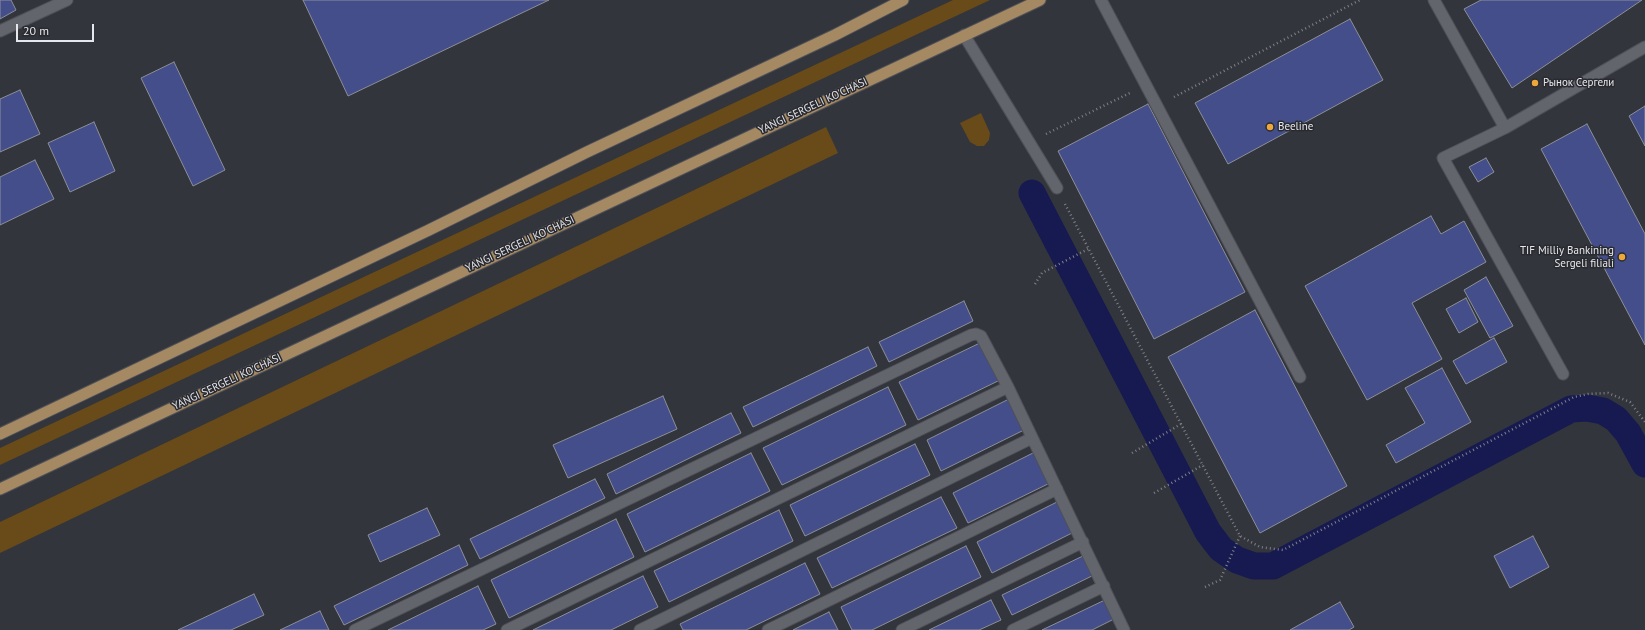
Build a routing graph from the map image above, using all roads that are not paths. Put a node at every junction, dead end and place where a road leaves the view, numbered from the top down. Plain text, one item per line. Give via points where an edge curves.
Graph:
1 (67, 0) edge
2 (903, 0) edge
3 (1040, 0) edge
4 (1101, 0) edge
5 (1434, 0) edge
6 (0, 31) edge
7 (964, 35) junction
8 (1645, 48) edge
9 (1505, 128) junction
10 (1057, 188) road end
11 (1563, 374) dead end
12 (1300, 377) dead end
13 (1008, 387) junction
14 (0, 434) edge
15 (1032, 438) junction
16 (0, 488) edge
17 (1057, 489) junction
18 (1083, 542) junction
19 (1104, 586) junction
20 (1121, 629) edge
21 (355, 630) edge
22 (507, 630) edge
23 (640, 630) edge
24 (768, 630) edge
25 (902, 630) edge
26 (1013, 630) edge

1 - 6 street
2 - 14 main road via 835,35
3 - 7 main road, YANGI SERGELI KO'CHASI
4 - 12 street
5 - 9 street
7 - 10 street
7 - 16 main road, YANGI SERGELI KO'CHASI
8 - 9 street
9 - 11 street via 1443,158
13 - 15 street
13 - 21 street via 981,336 971,335
13 - 22 street
15 - 17 street
15 - 23 street
17 - 18 street
17 - 24 street
18 - 19 street
18 - 25 street
19 - 20 street
19 - 26 street

